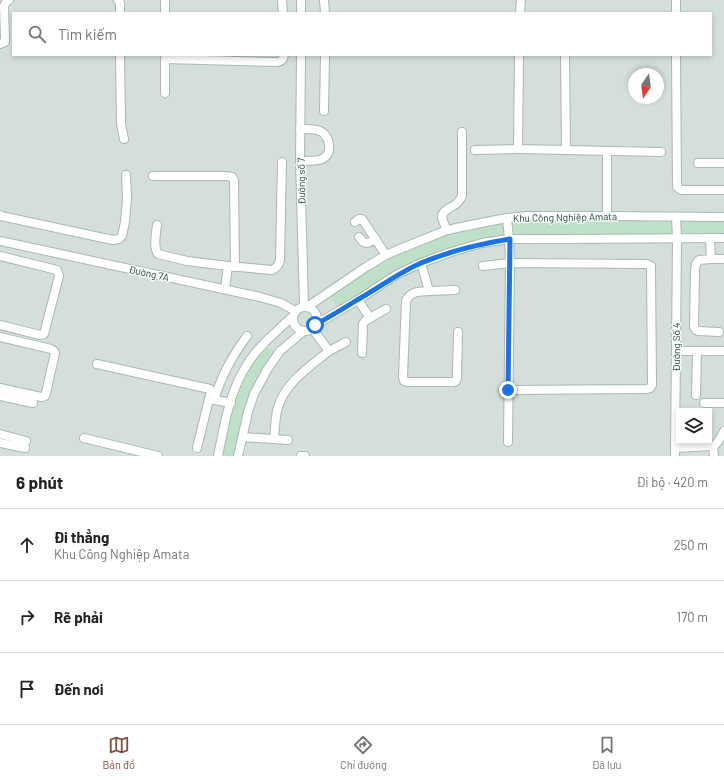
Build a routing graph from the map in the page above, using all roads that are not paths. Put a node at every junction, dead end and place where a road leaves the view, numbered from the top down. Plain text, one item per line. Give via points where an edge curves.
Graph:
1 (9, 0) edge
2 (118, 0) edge
3 (165, 0) edge
4 (282, 0) edge
5 (302, 0) edge
6 (324, 0) edge
7 (521, 0) edge
8 (676, 0) edge
9 (120, 12) edge
10 (165, 12) edge
11 (283, 12) edge
12 (301, 12) edge
13 (325, 12) edge
14 (520, 12) edge
15 (676, 12) edge
16 (0, 44) edge
17 (120, 56) edge
18 (284, 56) edge
19 (301, 56) edge
20 (325, 56) edge
21 (519, 56) edge
22 (565, 56) edge
23 (676, 56) edge
24 (165, 57) edge
25 (165, 93) dead end
26 (324, 111) dead end
27 (300, 129) junction
28 (462, 132) dead end
29 (124, 139) dead end
30 (518, 149) junction
31 (475, 150) dead end
32 (566, 150) junction
33 (606, 151) junction
34 (661, 152) dead end
35 (300, 161) junction
36 (282, 162) dead end
37 (698, 163) dead end
38 (724, 163) edge
39 (126, 175) dead end
40 (153, 176) dead end
41 (724, 190) edge
42 (0, 215) edge
43 (607, 216) junction
44 (676, 217) junction
45 (724, 217) edge
46 (507, 218) junction
47 (355, 222) dead end
48 (157, 225) dead end
49 (447, 230) junction
50 (359, 237) dead end
51 (677, 238) junction
52 (710, 238) junction
53 (724, 238) edge
54 (376, 239) junction
55 (510, 239) junction
56 (0, 241) edge
57 (386, 255) junction
58 (0, 256) edge
59 (711, 259) junction
60 (724, 259) edge
61 (421, 263) junction
62 (510, 263) junction
63 (483, 266) dead end
64 (231, 267) junction
65 (225, 289) junction
66 (455, 290) dead end
67 (429, 291) junction
68 (358, 300) junction
69 (306, 307) junction
70 (386, 309) dead end
71 (294, 314) junction
72 (370, 318) junction
73 (0, 325) edge
74 (311, 328) junction
75 (458, 332) dead end
76 (719, 332) dead end
77 (247, 336) dead end
78 (0, 337) edge
79 (346, 342) dead end
80 (329, 351) junction
81 (676, 351) junction
82 (697, 351) junction
83 (724, 351) edge
84 (362, 353) dead end
85 (97, 364) dead end
86 (0, 388) edge
87 (508, 390) junction
88 (696, 395) dead end
89 (0, 396) edge
90 (212, 400) junction
91 (32, 403) dead end
92 (231, 403) junction
93 (704, 403) dead end
94 (724, 403) edge
95 (724, 431) edge
96 (0, 434) edge
97 (242, 437) junction
98 (84, 438) dead end
99 (274, 439) junction
100 (288, 440) dead end
101 (508, 442) dead end
102 (0, 443) edge
103 (713, 446) junction
104 (197, 448) dead end
105 (675, 452) edge
106 (158, 456) edge
107 (218, 456) edge
108 (238, 456) edge
109 (301, 456) edge
110 (305, 456) edge
111 (714, 456) edge

1 - 16 street via 4,6 5,38
2 - 9 street
3 - 10 street
4 - 11 street
5 - 12 street
6 - 13 street
7 - 14 street
8 - 15 street
17 - 29 street via 121,124
18 - 24 street via 277,62
19 - 27 street, Đường số 7
20 - 26 street
21 - 30 street
22 - 32 street
23 - 41 street via 677,187 682,190
24 - 25 street
27 - 35 street, Đường số 7
27 - 35 street via 323,133 327,137 329,149 322,159
28 - 49 street via 462,196 442,214
30 - 31 street
30 - 32 street
32 - 33 street
33 - 34 street
33 - 43 street
35 - 69 street, Đường số 7
36 - 64 street via 279,265 272,270
37 - 38 street
39 - 42 street via 125,222 119,240
40 - 64 street via 232,177 234,180
43 - 44 street, Khu Công Nghiệp Amata
43 - 46 street, Khu Công Nghiệp Amata
44 - 45 street, Khu Công Nghiệp Amata
44 - 51 street, Đường Số 4
46 - 49 street, Khu Công Nghiệp Amata
46 - 55 street
47 - 54 street via 362,219
48 - 64 street via 155,247 158,254
49 - 57 street, Khu Công Nghiệp Amata
50 - 54 street via 365,243
51 - 52 street, Khu Công Nghiệp Amata
51 - 55 street, Khu Công Nghiệp Amata
51 - 81 street, Đường Số 4
52 - 53 street, Khu Công Nghiệp Amata
52 - 59 street
54 - 57 street
55 - 61 street, Khu Công Nghiệp Amata via 482,243
55 - 62 street
56 - 65 street, Đường 7A
57 - 69 street, Khu Công Nghiệp Amata
58 - 73 street via 57,270 59,276 44,334
59 - 60 street
59 - 76 street via 699,260 694,270 694,327 698,331
61 - 67 street
61 - 68 street, Khu Công Nghiệp Amata via 396,275
62 - 63 street
62 - 87 street
62 - 87 street via 651,266 652,385 647,389
64 - 65 street
65 - 71 street, Đường 7A via 281,303
66 - 67 street
67 - 75 street via 412,293 406,301 404,381 456,381
68 - 72 street
68 - 74 street, Khu Công Nghiệp Amata
69 - 71 street via 297,309
69 - 74 street via 311,308 316,314 317,320
70 - 72 street
71 - 74 street via 294,326 300,330
71 - 92 street via 245,368
72 - 84 street via 363,324
74 - 80 street
74 - 97 street, Khu Công Nghiệp Amata via 280,351 267,370 254,394
77 - 90 street via 230,360
78 - 86 street via 52,349 55,353 45,396
79 - 80 street
80 - 99 street via 298,377 285,393 277,412
81 - 82 street
81 - 105 street, Đường Số 4
82 - 83 street
82 - 88 street
85 - 90 street via 210,390
87 - 101 street
89 - 91 street
90 - 92 street
90 - 104 street
92 - 107 street
93 - 94 street
95 - 103 street
96 - 102 street via 25,445
97 - 99 street
97 - 108 street, Khu Công Nghiệp Amata
98 - 106 street
99 - 100 street
103 - 105 street
103 - 111 street
109 - 110 street

